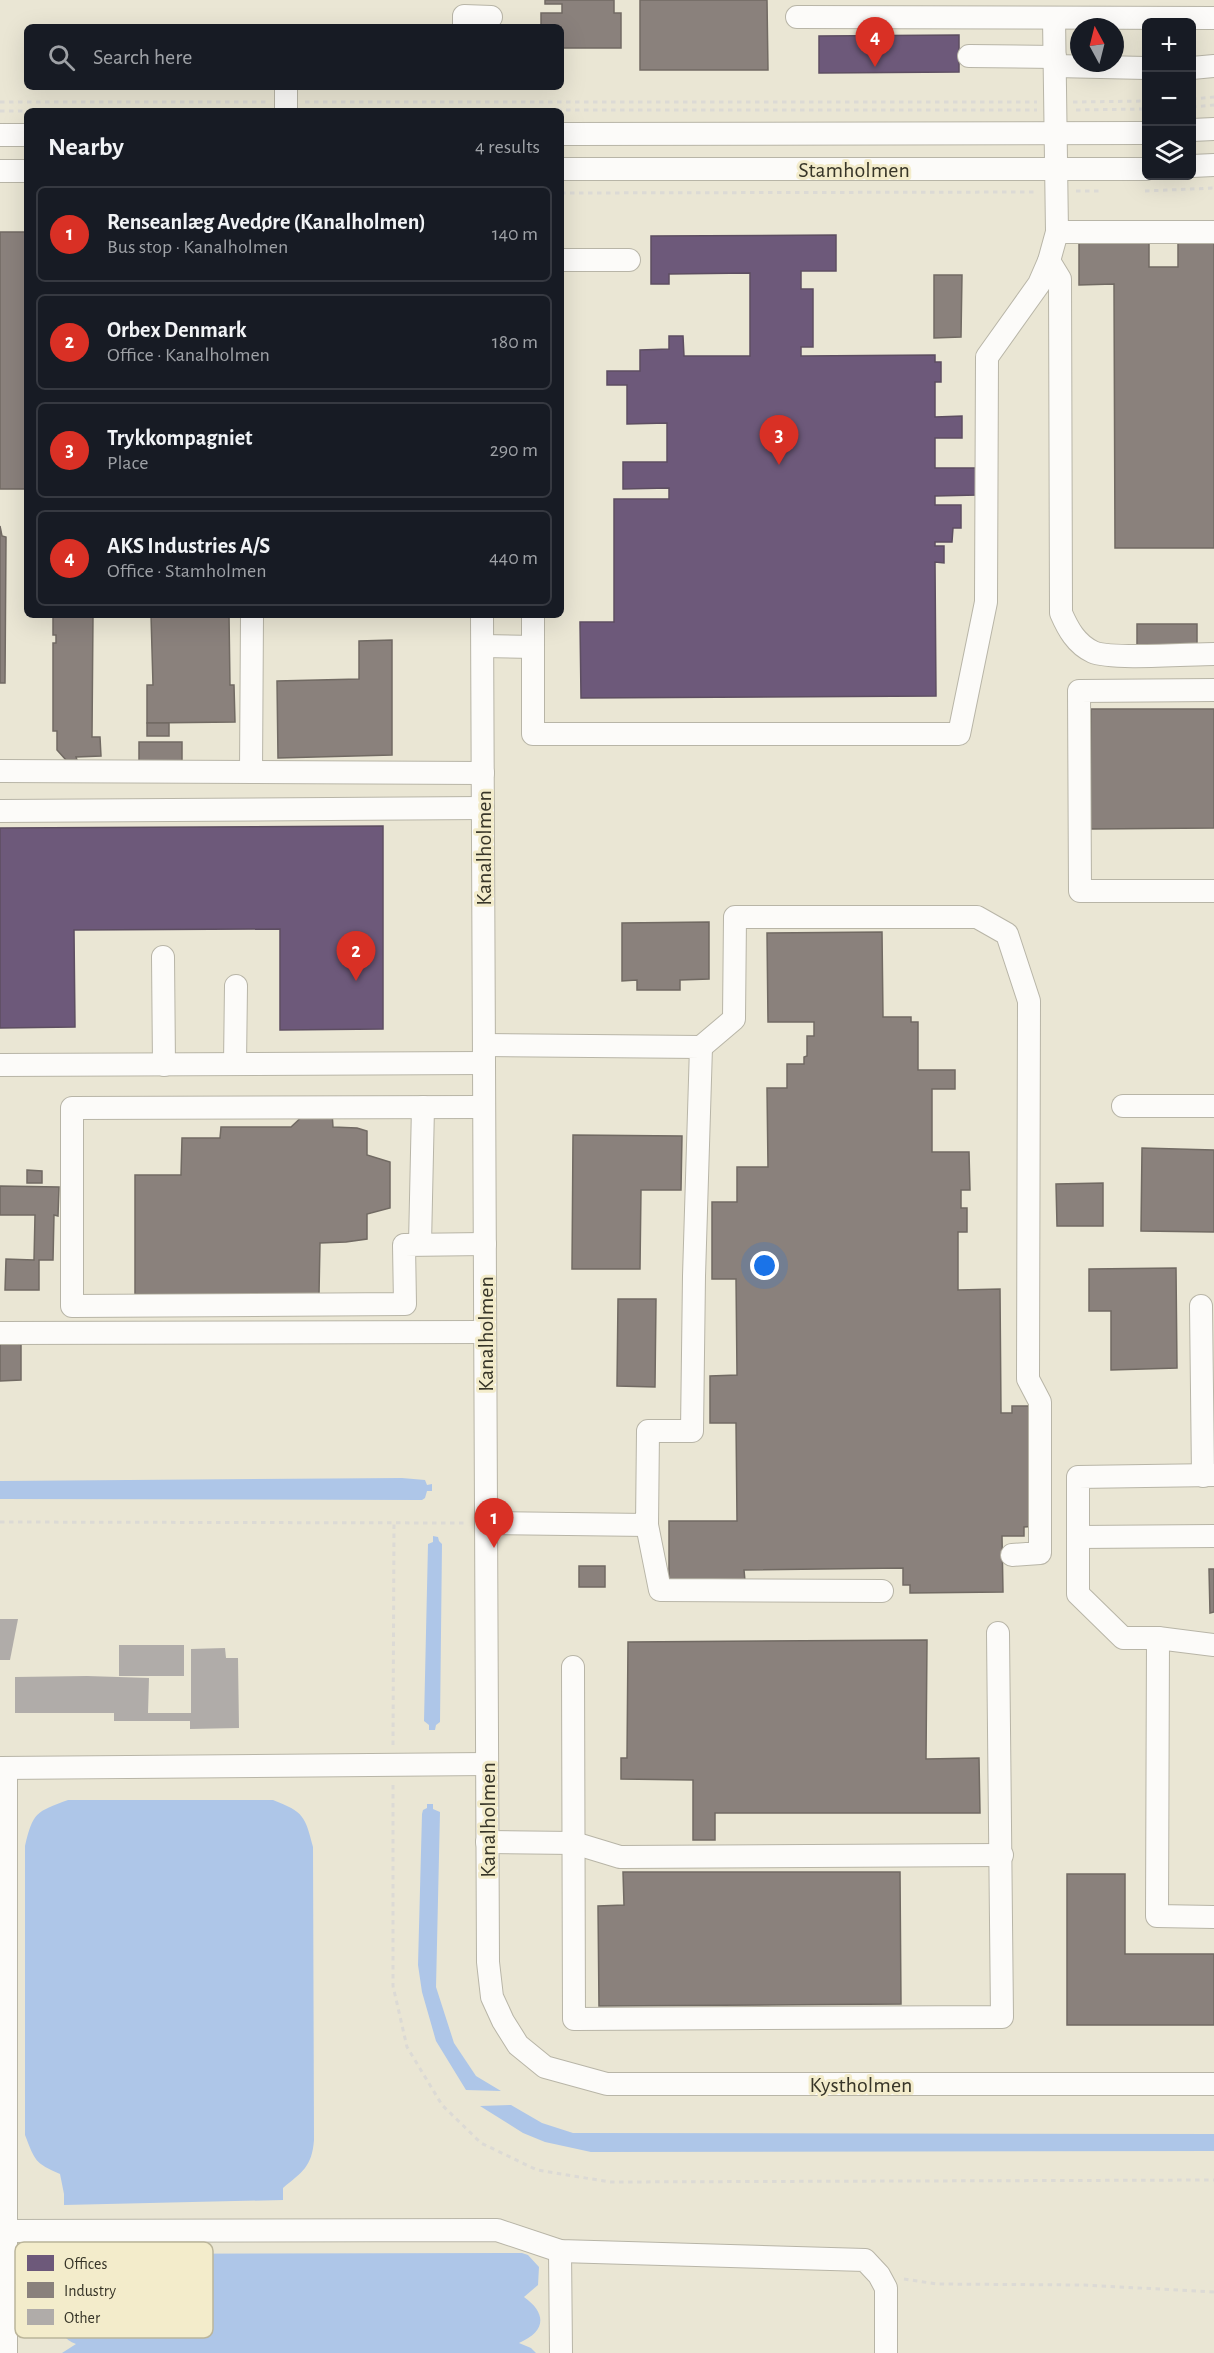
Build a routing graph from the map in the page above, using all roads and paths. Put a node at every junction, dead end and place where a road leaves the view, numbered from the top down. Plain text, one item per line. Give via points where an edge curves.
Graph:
1 (491, 17) dead end
2 (797, 17) dead end
3 (1054, 18) junction
4 (1214, 18) edge
5 (464, 24) edge
6 (969, 56) dead end
7 (1055, 62) junction
8 (1214, 66) edge
9 (1142, 68) edge
10 (1196, 68) edge
11 (1214, 97) edge
12 (1196, 99) edge
13 (1142, 101) edge
14 (0, 102) edge
15 (434, 102) junction
16 (538, 102) junction
17 (286, 103) edge
18 (1214, 105) edge
19 (1055, 106) junction
20 (1196, 107) edge
21 (168, 108) edge
22 (378, 108) edge
23 (433, 108) edge
24 (539, 108) edge
25 (1142, 109) edge
26 (0, 111) edge
27 (24, 111) edge
28 (564, 111) edge
29 (1214, 129) edge
30 (1196, 130) edge
31 (1142, 133) edge
32 (564, 134) edge
33 (1055, 134) junction
34 (0, 135) edge
35 (24, 135) edge
36 (1214, 165) edge
37 (1196, 166) edge
38 (564, 169) edge
39 (1056, 169) junction
40 (1142, 169) edge
41 (0, 171) edge
42 (24, 171) edge
43 (1214, 188) edge
44 (1099, 191) dead end
45 (1142, 191) dead end
46 (1057, 192) junction
47 (564, 193) edge
48 (1057, 232) junction
49 (1214, 232) edge
50 (564, 260) edge
51 (629, 260) dead end
52 (1049, 261) junction
53 (252, 618) edge
54 (482, 618) edge
55 (533, 618) edge
56 (483, 646) junction
57 (533, 647) junction
58 (1214, 654) edge
59 (1214, 690) edge
60 (0, 771) edge
61 (251, 772) junction
62 (483, 773) junction
63 (483, 808) junction
64 (0, 811) edge
65 (1214, 891) edge
66 (163, 957) dead end
67 (236, 986) dead end
68 (701, 1047) junction
69 (484, 1054) junction
70 (235, 1064) junction
71 (0, 1065) edge
72 (164, 1065) junction
73 (1122, 1106) dead end
74 (1214, 1106) edge
75 (423, 1107) junction
76 (484, 1107) junction
77 (420, 1244) junction
78 (485, 1244) junction
79 (1201, 1306) dead end
80 (485, 1332) junction
81 (0, 1334) edge
82 (1209, 1475) edge
83 (0, 1521) edge
84 (486, 1523) junction
85 (647, 1525) junction
86 (1214, 1536) edge
87 (1078, 1537) junction
88 (1012, 1554) dead end
89 (882, 1591) dead end
90 (998, 1633) dead end
91 (1158, 1638) junction
92 (1214, 1645) edge
93 (573, 1667) dead end
94 (487, 1764) junction
95 (3, 1768) edge
96 (487, 1842) junction
97 (574, 1843) junction
98 (1002, 1855) junction
99 (1214, 1917) edge
100 (518, 2045) joint
101 (1214, 2084) edge
102 (3, 2231) edge
103 (560, 2251) junction
104 (879, 2276) junction
105 (1214, 2292) edge
106 (6, 2353) edge
107 (561, 2353) edge
108 (886, 2353) edge

1 - 5 street via 464,16
2 - 3 street
3 - 4 street
3 - 7 street
6 - 7 street
7 - 9 street
7 - 19 street
8 - 10 street
11 - 12 path
13 - 19 path
14 - 17 path
15 - 16 path
15 - 17 path
15 - 23 path
16 - 19 path
16 - 24 path
17 - 21 path
17 - 22 path
18 - 20 path
19 - 25 path
19 - 28 path
19 - 33 street
26 - 27 path
29 - 30 street
31 - 33 street, Stamholmen
32 - 33 street, Stamholmen
33 - 39 street
34 - 35 street
36 - 37 street
38 - 39 street, Stamholmen
39 - 40 street, Stamholmen
39 - 46 street
41 - 42 street
43 - 45 path
44 - 46 path
46 - 47 path
46 - 48 street
48 - 49 street
48 - 52 street
50 - 51 street
52 - 57 street via 1039,284 987,357 986,602 959,734 533,734
52 - 58 street via 1060,279 1061,613 1071,634 1094,652
53 - 61 street
54 - 56 street, Kanalholmen
55 - 57 street
56 - 57 street
56 - 62 street, Kanalholmen
59 - 65 street via 1079,691 1080,891
60 - 61 street
61 - 62 street
62 - 63 street, Kanalholmen
63 - 64 street
63 - 69 street, Kanalholmen
66 - 72 street
67 - 70 street
68 - 69 street
68 - 85 street via 692,1431 648,1431
68 - 88 street via 735,1018 735,917 977,917 1006,934 1029,1002 1028,1379 1040,1402 1040,1553
69 - 70 street
69 - 76 street, Kanalholmen
70 - 72 street
71 - 72 street
73 - 74 street
75 - 76 street
75 - 77 street
75 - 77 street via 72,1108 72,1306 405,1304 404,1245
76 - 78 street, Kanalholmen
77 - 78 street
78 - 80 street, Kanalholmen
79 - 82 street
80 - 81 street
80 - 84 street, Kanalholmen
82 - 87 street via 1078,1477
83 - 84 path
84 - 85 street
84 - 94 street, Kanalholmen
85 - 89 street via 660,1590
86 - 87 street
87 - 91 street via 1078,1594 1123,1638
90 - 98 street
91 - 92 street
91 - 99 street via 1157,1916
93 - 97 street
94 - 95 street
94 - 96 street, Kanalholmen
95 - 102 street
96 - 97 street
96 - 100 street, Kanalholmen via 492,1997
97 - 98 street via 620,1857
97 - 98 street via 574,2019 1002,2018
100 - 101 street, Kystholmen via 545,2067 607,2085
102 - 103 street via 497,2230
102 - 106 street
103 - 104 street via 865,2260
103 - 107 street
104 - 105 path via 937,2284 1084,2285
104 - 108 street via 886,2288

